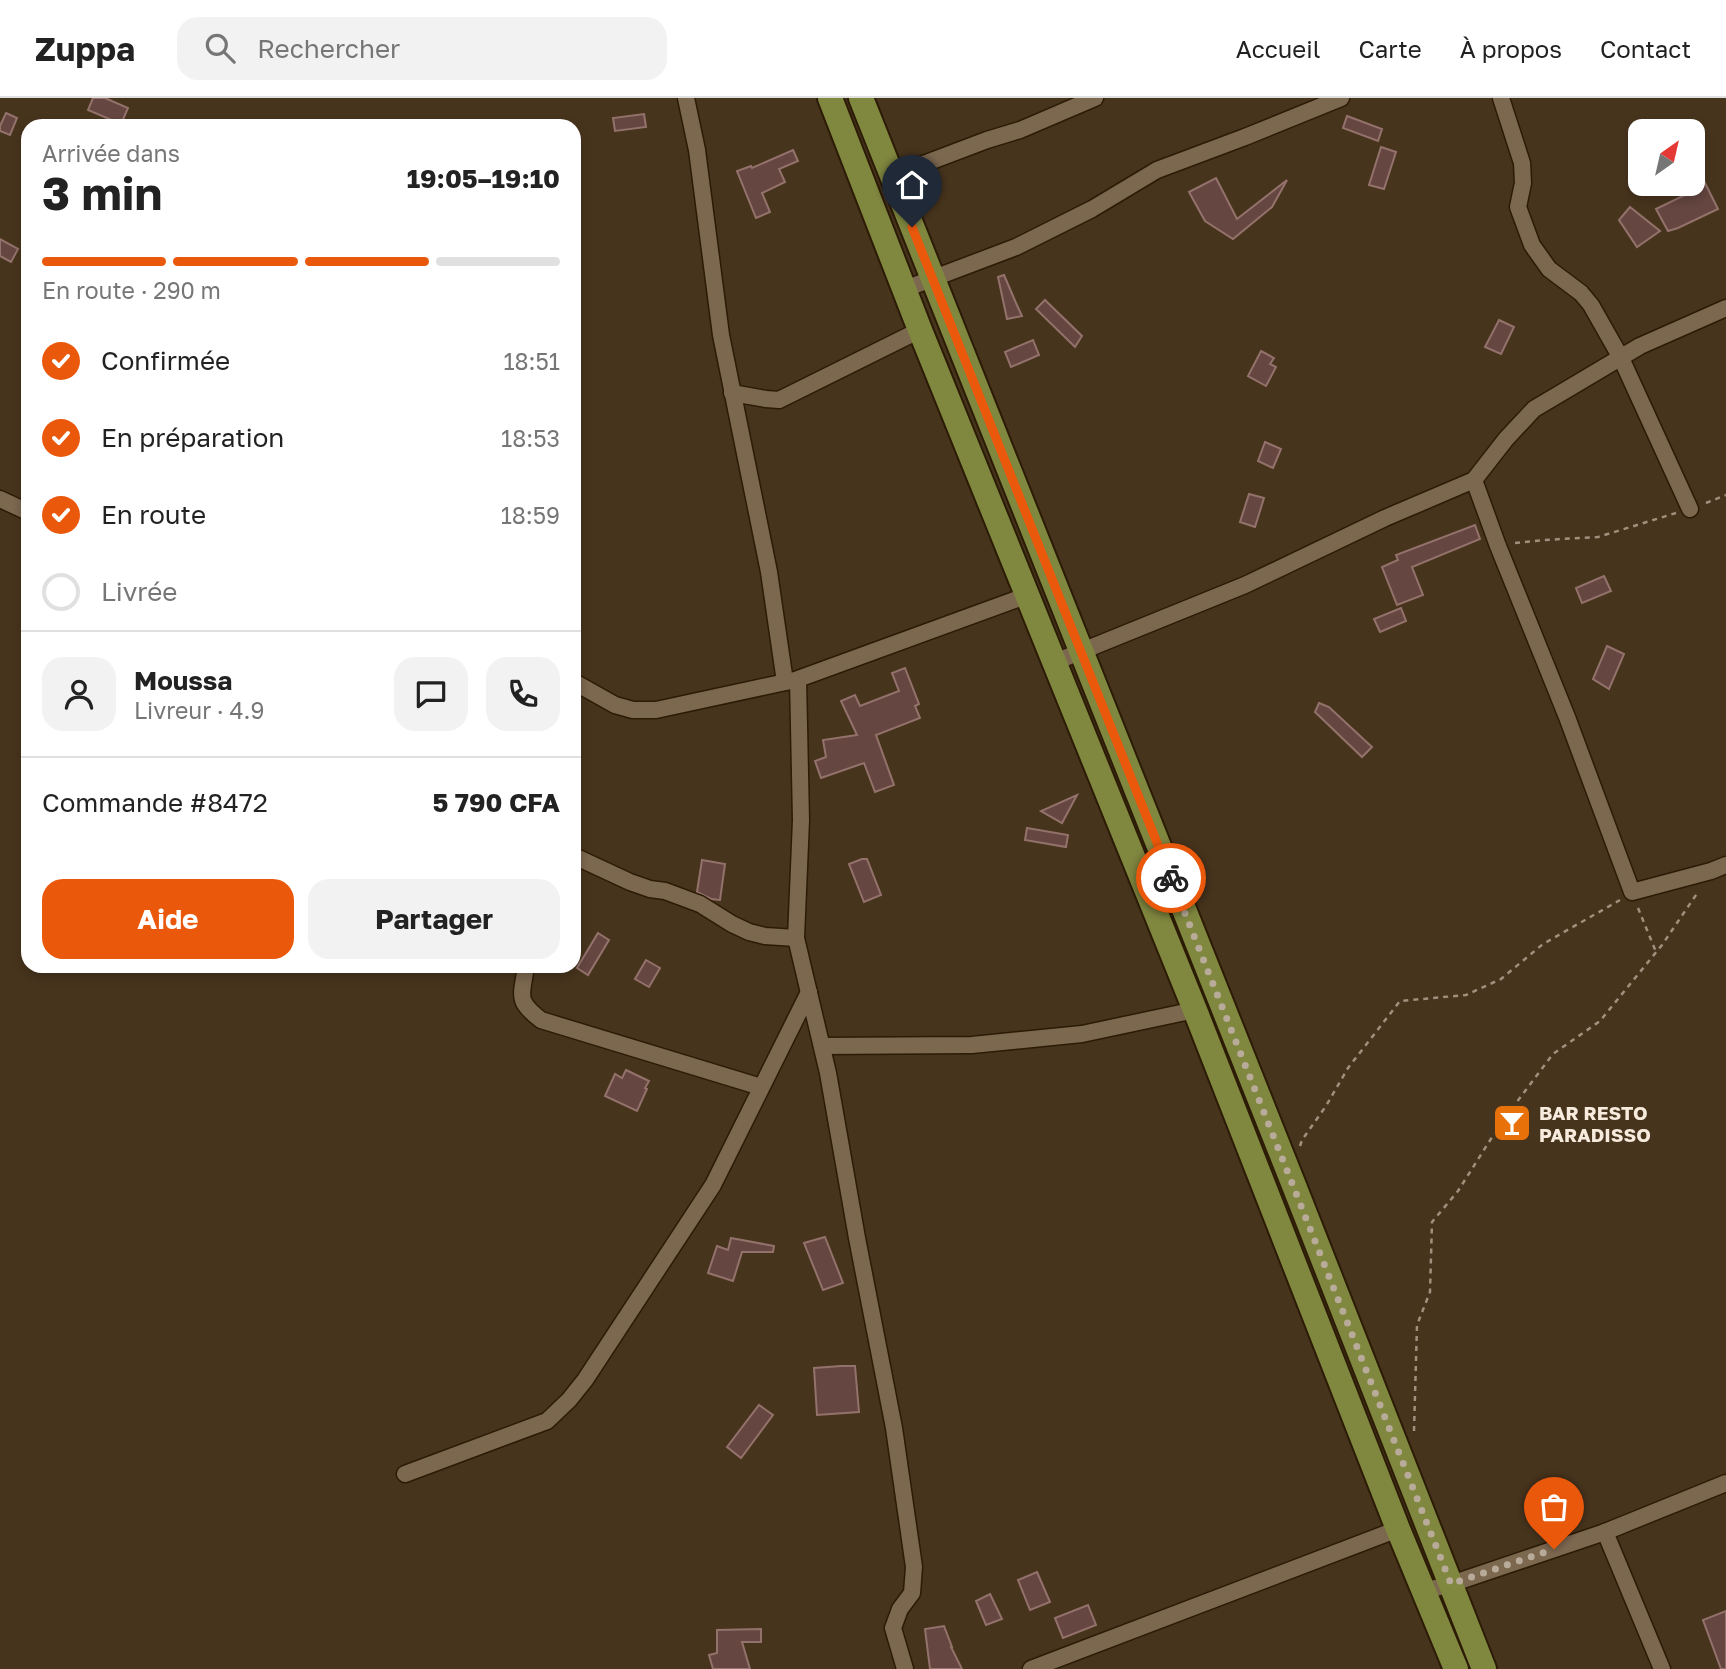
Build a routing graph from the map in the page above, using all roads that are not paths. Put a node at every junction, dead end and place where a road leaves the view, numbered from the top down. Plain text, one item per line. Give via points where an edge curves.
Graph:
1 (686, 98) edge
2 (830, 98) edge
3 (860, 98) edge
4 (1095, 98) edge
5 (1341, 98) edge
6 (1501, 98) edge
7 (892, 176) junction
8 (933, 278) junction
9 (905, 289) junction
10 (1726, 308) edge
11 (920, 330) junction
12 (1621, 358) junction
13 (732, 393) junction
14 (1474, 480) junction
15 (0, 499) edge
16 (21, 509) edge
17 (1689, 509) road end
18 (1028, 595) junction
19 (1080, 651) junction
20 (1055, 662) junction
21 (792, 680) junction
22 (581, 686) edge
23 (581, 859) edge
24 (1718, 868) edge
25 (796, 938) junction
26 (525, 973) edge
27 (808, 992) junction
28 (1195, 1010) junction
29 (822, 1046) junction
30 (761, 1087) junction
31 (405, 1474) dead end
32 (1726, 1483) edge
33 (1398, 1529) junction
34 (1605, 1532) junction
35 (1451, 1584) junction
36 (1424, 1591) junction
37 (905, 1669) edge
38 (1031, 1669) edge
39 (1455, 1669) edge
40 (1484, 1669) edge
41 (1662, 1669) edge

1 - 13 street
2 - 9 highway
3 - 7 highway
4 - 7 street
5 - 8 street via 1157,170 1016,247
6 - 12 street via 1522,163 1518,207 1532,245 1549,269 1591,304
7 - 8 highway
8 - 9 street
8 - 19 highway
9 - 11 highway
10 - 12 street
11 - 13 street via 779,400
11 - 18 highway
12 - 14 street via 1534,409
12 - 17 street
13 - 21 street
14 - 19 street via 1245,585
14 - 24 street via 1632,892
15 - 16 street
18 - 20 highway
18 - 21 street
19 - 20 street
19 - 35 highway
20 - 28 highway
21 - 22 street via 656,710 615,705
21 - 25 street via 800,698
23 - 25 street via 630,882 700,904 748,932
25 - 27 street
26 - 30 street via 522,999 541,1020
27 - 29 street
27 - 30 street
28 - 29 street via 1082,1034 972,1045
28 - 33 highway
29 - 37 street via 894,1428 914,1567 912,1593 893,1628
30 - 31 street via 713,1185 569,1400 547,1422
32 - 34 street
33 - 36 highway
33 - 38 street
34 - 35 street
34 - 41 street
35 - 36 street
35 - 40 highway
36 - 39 highway

